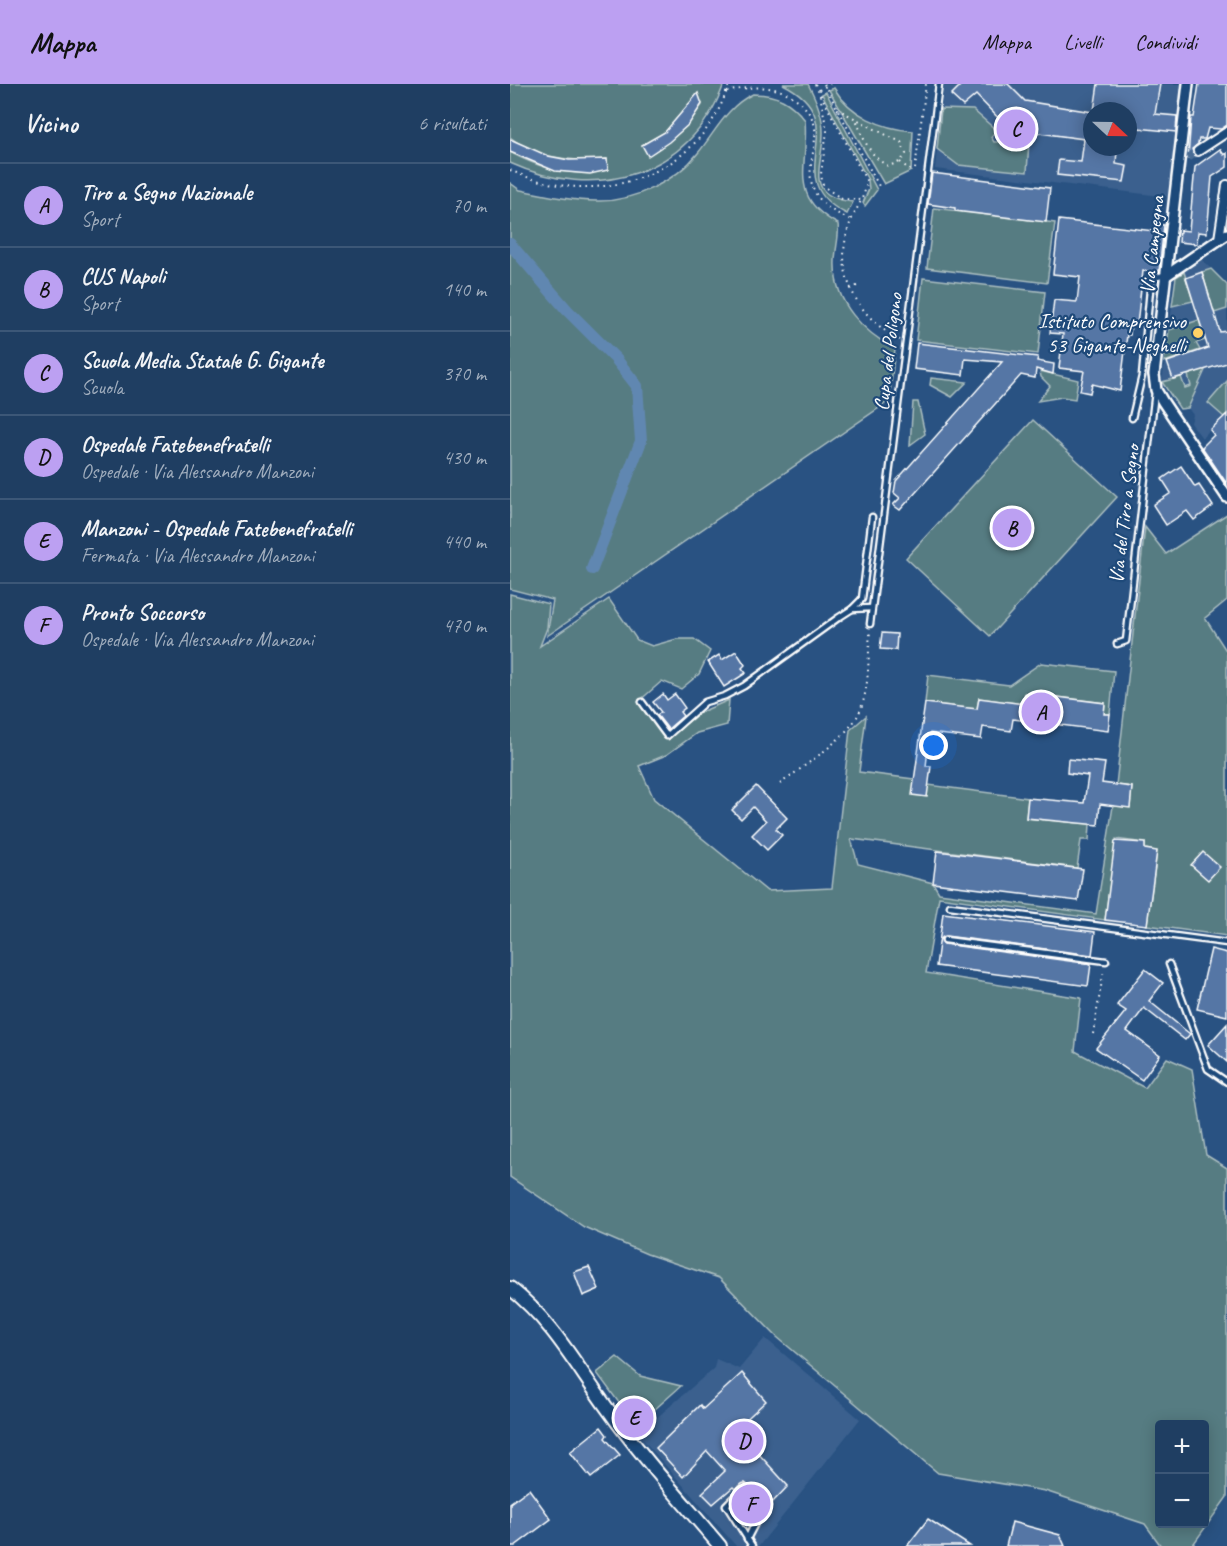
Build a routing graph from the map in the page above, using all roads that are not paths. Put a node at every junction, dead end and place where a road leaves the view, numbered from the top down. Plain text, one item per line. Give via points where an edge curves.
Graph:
1 (939, 84) edge
2 (1188, 84) edge
3 (1227, 132) edge
4 (1198, 151) tunnel mouth
5 (1188, 158) tunnel mouth
6 (1179, 164) junction
7 (1227, 185) edge
8 (1223, 237) edge
9 (1167, 275) junction
10 (1156, 390) junction
11 (1132, 418) dead end
12 (1227, 496) edge
13 (872, 517) dead end
14 (871, 608) junction
15 (852, 609) junction
16 (870, 624) road end
17 (1117, 644) dead end
18 (642, 702) dead end
19 (950, 906) dead end
20 (945, 940) dead end
21 (1227, 943) edge
22 (1106, 962) road end
23 (1169, 964) dead end
24 (1227, 1082) edge
25 (510, 1288) edge
26 (749, 1490) dead end
27 (760, 1502) dead end
28 (747, 1539) junction
29 (752, 1545) edge
30 (720, 1546) edge

1 - 14 lane, Cupa del Poligono
2 - 6 street, Via Campegna
3 - 4 street
5 - 6 street
6 - 9 street, Via Campegna
7 - 8 street
8 - 9 street
9 - 10 street, Via Campegna via 1154,375
9 - 11 lane via 1151,279 1142,376
10 - 12 street
10 - 17 lane, Via del Tiro a Segno via 1126,641
13 - 15 lane via 862,599
14 - 15 lane
14 - 16 lane, Cupa del Poligono
15 - 18 lane via 744,686 705,702 667,736
19 - 21 lane
20 - 22 lane
23 - 24 lane via 1208,1069
25 - 30 street via 553,1328 607,1409
26 - 28 lane via 744,1487 726,1504
27 - 28 lane via 762,1510
28 - 29 lane

